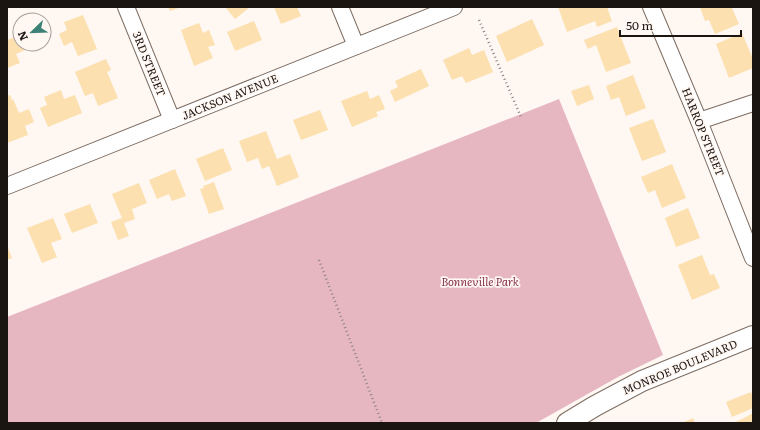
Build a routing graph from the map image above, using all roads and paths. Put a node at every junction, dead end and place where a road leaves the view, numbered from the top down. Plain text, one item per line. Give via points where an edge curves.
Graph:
1 (126, 7) edge
2 (340, 7) edge
3 (454, 7) edge
4 (651, 7) edge
5 (479, 20) dead end
6 (356, 46) junction
7 (753, 103) edge
8 (521, 117) dead end
9 (172, 120) junction
10 (700, 121) junction
11 (7, 186) edge
12 (753, 258) edge
13 (319, 260) dead end
14 (753, 336) edge
15 (382, 423) edge
16 (567, 423) edge

1 - 9 street, 3RD STREET
2 - 6 street
3 - 6 street, JACKSON AVENUE
4 - 10 street, HARROP STREET
5 - 8 path
6 - 9 street, JACKSON AVENUE
7 - 10 street
9 - 11 street, JACKSON AVENUE
10 - 12 street, HARROP STREET
13 - 15 path
14 - 16 main road, MONROE BOULEVARD via 642,381

